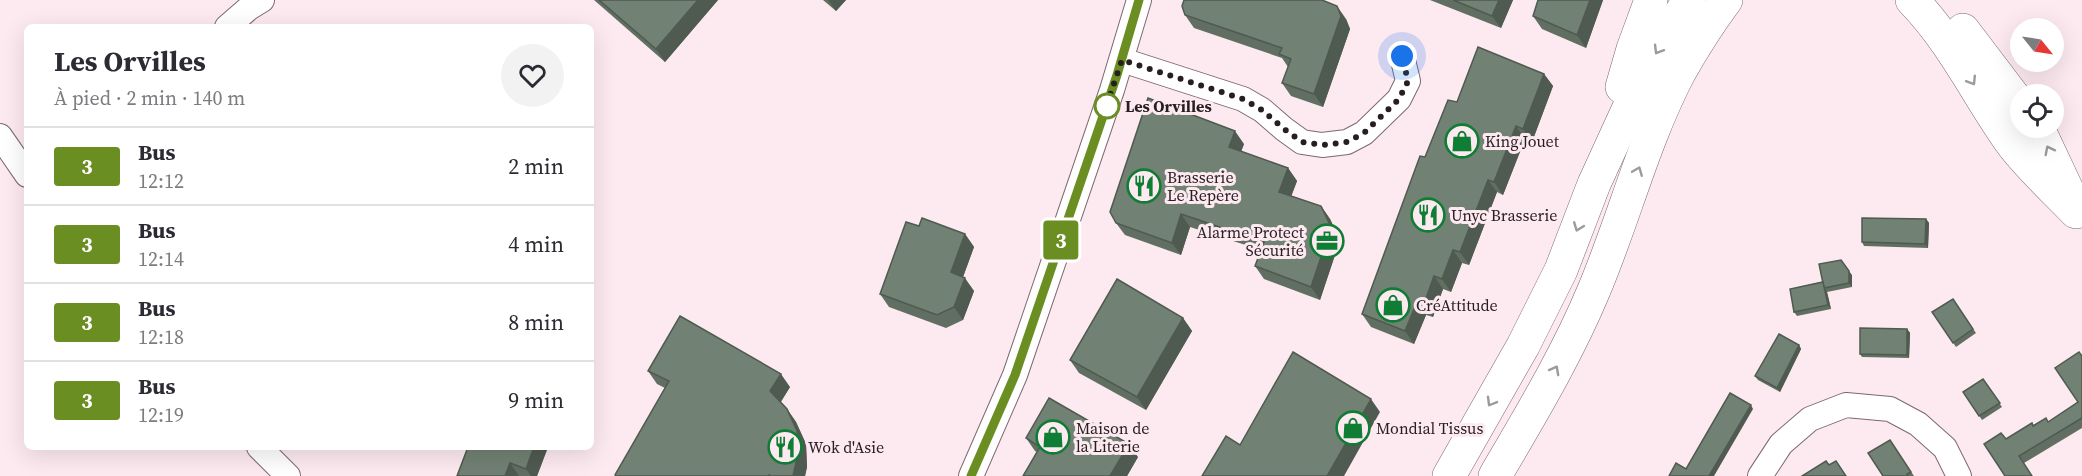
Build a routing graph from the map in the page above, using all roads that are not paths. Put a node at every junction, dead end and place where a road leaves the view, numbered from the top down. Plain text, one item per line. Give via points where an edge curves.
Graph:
1 (262, 0) edge
2 (1651, 0) edge
3 (1689, 0) edge
4 (1726, 0) edge
5 (1912, 0) edge
6 (1940, 0) edge
7 (1135, 2) edge
8 (230, 24) edge
9 (1402, 56) dead end
10 (1122, 60) junction
11 (2010, 92) edge
12 (0, 136) edge
13 (2043, 138) edge
14 (24, 142) edge
15 (24, 171) edge
16 (1594, 184) junction
17 (2079, 216) edge
18 (262, 450) edge
19 (288, 476) edge
20 (971, 476) edge
21 (1449, 476) edge
22 (1495, 476) edge
23 (1760, 476) edge
24 (1959, 476) edge

1 - 8 street
2 - 16 main road
3 -> 16 main road via 1648,66
22 -> 4 main road via 1594,290 1678,75
5 -> 17 main road via 1954,54 2010,141
6 - 11 main road
7 - 10 street
9 - 10 street via 1408,81 1399,99 1364,133 1347,142 1323,145 1302,142 1243,99
10 - 20 street via 1015,375
12 - 14 street
12 - 15 street
17 -> 13 main road
16 -> 21 main road via 1561,270
18 - 19 street
23 - 24 street via 1781,444 1810,419 1846,405 1890,410 1918,424 1945,448

